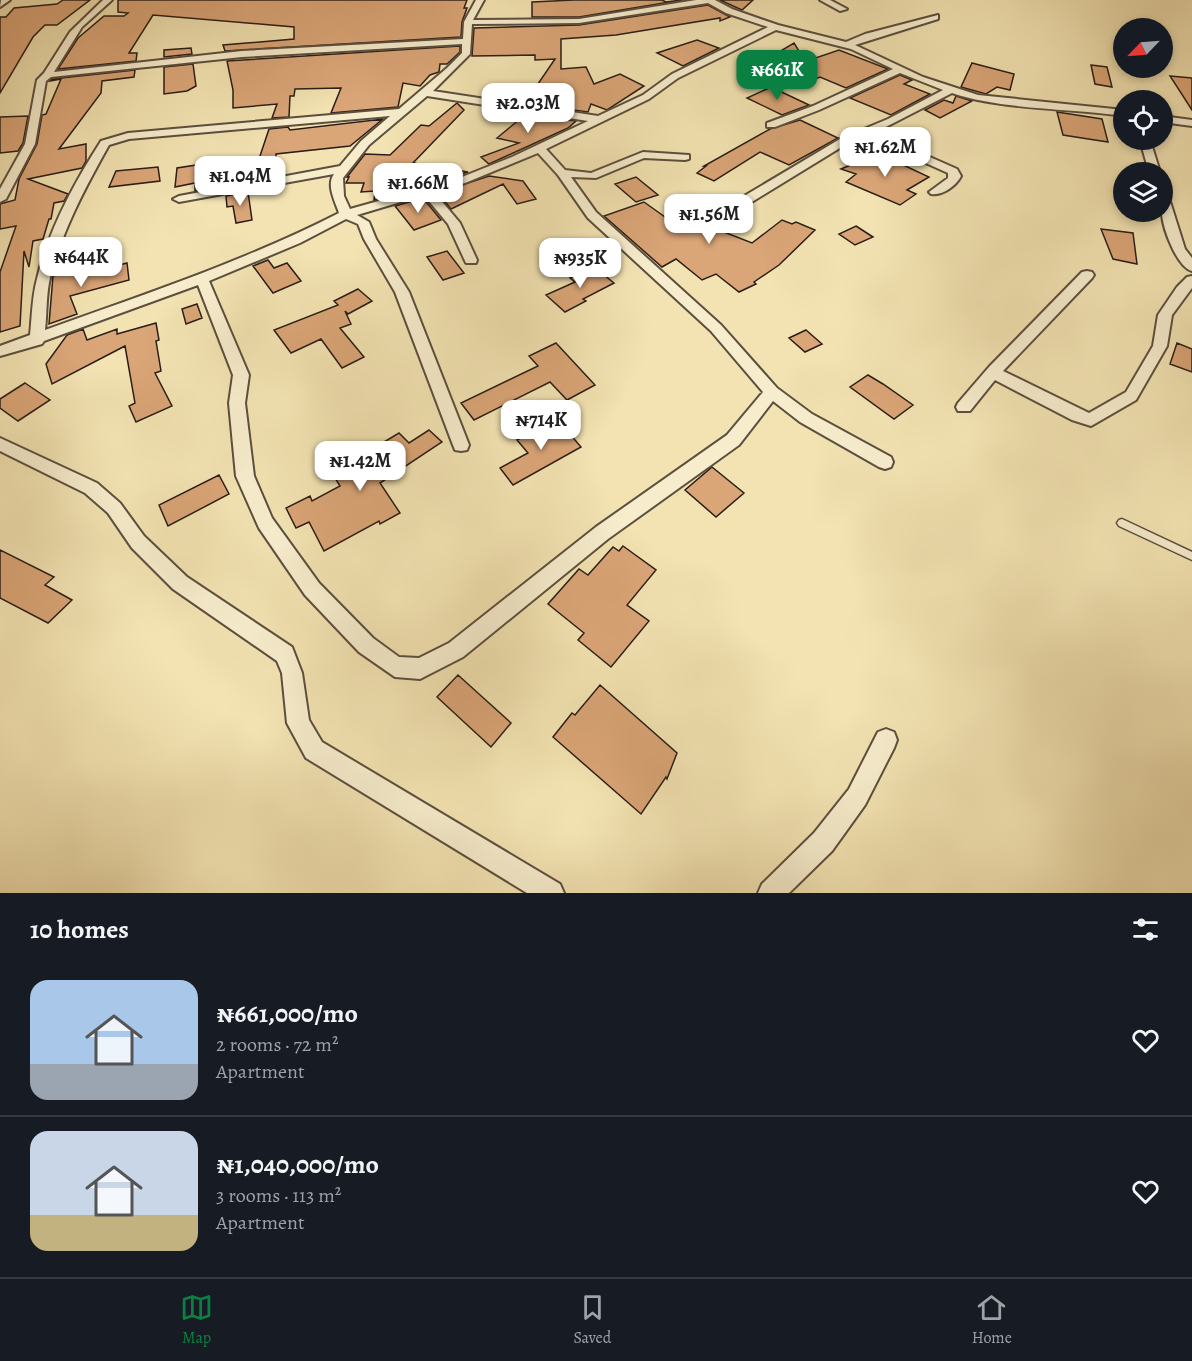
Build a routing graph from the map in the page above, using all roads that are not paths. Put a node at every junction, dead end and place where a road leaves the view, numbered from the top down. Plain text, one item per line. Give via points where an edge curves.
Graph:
1 (6, 0) edge
2 (108, 0) edge
3 (480, 0) edge
4 (824, 0) edge
5 (0, 5) edge
6 (843, 9) dead end
7 (936, 17) dead end
8 (468, 22) junction
9 (775, 27) junction
10 (467, 41) junction
11 (847, 45) junction
12 (899, 70) junction
13 (48, 75) junction
14 (950, 90) junction
15 (425, 93) junction
16 (1113, 111) edge
17 (400, 112) junction
18 (598, 119) junction
19 (1173, 120) edge
20 (1192, 123) edge
21 (771, 124) dead end
22 (870, 130) junction
23 (539, 148) junction
24 (685, 157) dead end
25 (342, 169) junction
26 (562, 174) junction
27 (426, 191) junction
28 (935, 192) dead end
29 (0, 199) edge
30 (179, 199) dead end
31 (728, 211) dead end
32 (346, 214) junction
33 (1170, 222) edge
34 (471, 260) dead end
35 (1192, 267) edge
36 (1087, 275) dead end
37 (202, 279) junction
38 (1192, 280) edge
39 (37, 340) junction
40 (0, 351) edge
41 (994, 371) junction
42 (772, 392) junction
43 (964, 407) dead end
44 (0, 444) edge
45 (461, 445) dead end
46 (885, 462) dead end
47 (1122, 523) dead end
48 (1192, 556) edge
49 (886, 740) dead end
50 (551, 893) edge
51 (771, 893) edge

1 - 5 street
2 - 13 street via 72,31
3 - 8 street
4 - 6 street
7 - 11 street
8 - 9 street via 579,21 709,0
8 - 10 street
9 - 11 street
9 - 18 street
10 - 13 street via 242,54
10 - 15 street via 466,54
11 - 12 street
12 - 14 street
12 - 21 street
13 - 29 street via 42,80 30,144
14 - 16 street via 976,98
14 - 22 street
15 - 17 street
15 - 18 street
17 - 25 street via 363,142
17 - 39 street via 128,136 105,143 56,240 43,280
18 - 23 street
19 - 20 street
22 - 28 street via 885,141 953,171 953,180
22 - 31 street via 808,161
23 - 26 street
23 - 27 street via 461,181
24 - 26 street via 643,155 592,176
25 - 30 street
25 - 32 street via 337,178 338,196
26 - 42 street via 592,214 716,328
27 - 32 street
27 - 34 street via 454,223
32 - 37 street via 296,240
32 - 45 street via 363,222 402,292
33 - 35 street via 1179,250
36 - 41 street
37 - 39 street
37 - 42 street via 241,375 237,404 245,476 265,523 312,589 366,645 395,667 420,669 456,650 602,533 734,440
38 - 41 street via 1165,315 1160,346 1131,396 1091,420 1003,379
39 - 40 street
41 - 43 street
42 - 46 street via 806,418
44 - 50 street via 91,488 114,508 138,542 180,583 285,654 292,673 298,723 314,750
47 - 48 lane
49 - 51 street via 857,797 823,842

